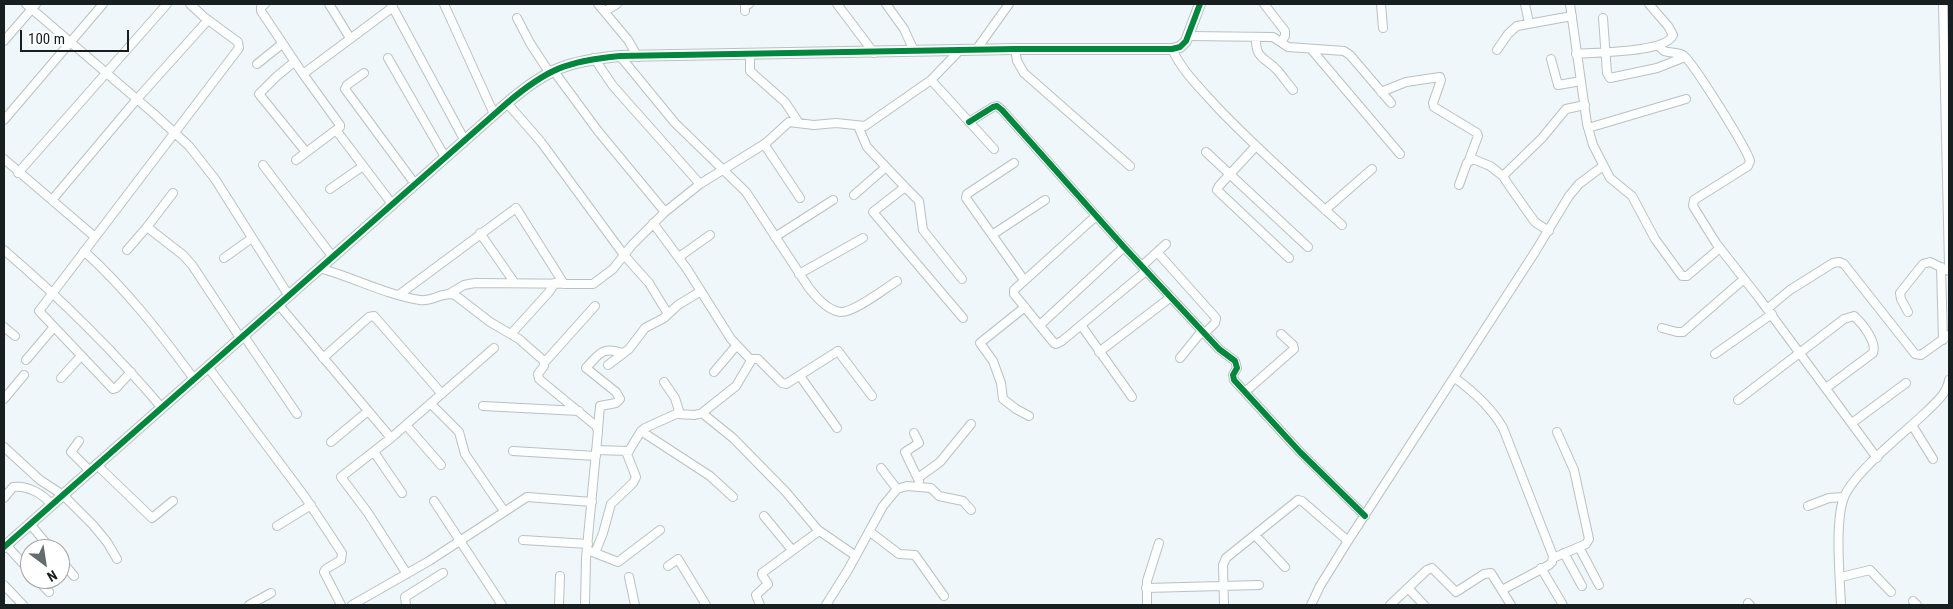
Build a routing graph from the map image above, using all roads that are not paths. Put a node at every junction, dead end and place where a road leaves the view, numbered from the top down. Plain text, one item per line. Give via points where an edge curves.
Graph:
1 (103, 4) edge
2 (166, 4) edge
3 (190, 4) edge
4 (265, 4) edge
5 (329, 4) edge
6 (444, 4) edge
7 (598, 4) edge
8 (617, 4) edge
9 (837, 4) edge
10 (886, 4) edge
11 (1009, 4) edge
12 (1200, 4) edge
13 (1264, 4) edge
14 (1381, 4) edge
15 (1526, 4) edge
16 (1570, 4) edge
17 (1648, 4) edge
18 (1943, 4) edge
19 (31, 5) edge
20 (392, 5) edge
21 (605, 11) junction
22 (1572, 16) junction
23 (517, 18) dead end
24 (1603, 18) dead end
25 (208, 20) junction
26 (1529, 23) junction
27 (1383, 28) dead end
28 (1188, 36) junction
29 (1256, 37) junction
30 (350, 38) junction
31 (4, 41) edge
32 (70, 42) junction
33 (1281, 42) junction
34 (282, 44) junction
35 (1659, 46) junction
36 (1311, 48) junction
37 (1015, 49) junction
38 (1172, 49) junction
39 (976, 50) junction
40 (1497, 50) dead end
41 (914, 51) junction
42 (959, 51) junction
43 (1606, 51) junction
44 (636, 53) junction
45 (874, 53) junction
46 (750, 54) junction
47 (1576, 54) junction
48 (620, 56) junction
49 (1684, 57) junction
50 (388, 58) dead end
51 (594, 58) junction
52 (1551, 59) dead end
53 (294, 62) junction
54 (257, 64) dead end
55 (548, 69) junction
56 (106, 73) junction
57 (364, 73) dead end
58 (302, 74) junction
59 (931, 80) junction
60 (1581, 81) junction
61 (1293, 90) dead end
62 (1381, 92) junction
63 (137, 99) junction
64 (1686, 99) dead end
65 (507, 104) junction
66 (1391, 104) dead end
67 (1585, 104) junction
68 (493, 111) junction
69 (4, 120) edge
70 (969, 122) junction
71 (799, 123) junction
72 (858, 126) junction
73 (1588, 128) junction
74 (336, 130) junction
75 (175, 133) junction
76 (463, 138) junction
77 (764, 144) junction
78 (1255, 147) junction
79 (994, 149) dead end
80 (306, 152) junction
81 (1206, 152) dead end
82 (1400, 154) dead end
83 (444, 155) junction
84 (4, 160) edge
85 (296, 160) dead end
86 (1469, 160) junction
87 (1014, 163) dead end
88 (263, 165) dead end
89 (363, 166) junction
90 (1130, 166) dead end
91 (1603, 166) junction
92 (886, 167) junction
93 (723, 168) junction
94 (1372, 168) dead end
95 (18, 173) junction
96 (1230, 175) junction
97 (1503, 176) junction
98 (412, 181) junction
99 (700, 184) junction
100 (1459, 185) dead end
101 (905, 187) junction
102 (330, 189) dead end
103 (173, 194) dead end
104 (854, 195) dead end
105 (800, 198) dead end
106 (52, 200) junction
107 (833, 200) dead end
108 (1045, 200) dead end
109 (390, 201) junction
110 (1326, 210) junction
111 (665, 212) junction
112 (1096, 216) junction
113 (653, 222) junction
114 (1342, 225) dead end
115 (147, 226) junction
116 (1549, 231) junction
117 (480, 233) junction
118 (710, 235) dead end
119 (992, 235) junction
120 (95, 237) junction
121 (775, 237) junction
122 (252, 238) junction
123 (862, 238) dead end
124 (1166, 244) dead end
125 (1124, 247) junction
126 (1308, 247) dead end
127 (1720, 248) junction
128 (4, 250) edge
129 (126, 250) dead end
130 (84, 252) junction
131 (1157, 252) junction
132 (330, 253) junction
133 (624, 255) junction
134 (679, 257) junction
135 (224, 258) dead end
136 (1289, 258) dead end
137 (319, 268) junction
138 (1945, 268) edge
139 (1144, 269) junction
140 (799, 274) junction
141 (962, 279) dead end
142 (1744, 279) junction
143 (1024, 280) junction
144 (897, 281) dead end
145 (514, 282) junction
146 (554, 283) junction
147 (564, 284) junction
148 (701, 291) junction
149 (53, 292) junction
150 (287, 292) junction
151 (400, 294) junction
152 (449, 294) junction
153 (1171, 297) junction
154 (1946, 301) edge
155 (279, 306) junction
156 (595, 306) dead end
157 (1025, 307) junction
158 (1770, 311) junction
159 (1908, 312) dead end
160 (668, 314) junction
161 (963, 318) dead end
162 (1040, 325) junction
163 (1080, 325) junction
164 (4, 327) edge
165 (54, 327) junction
166 (1662, 328) dead end
167 (1204, 332) junction
168 (511, 334) junction
169 (1281, 334) dead end
170 (240, 335) junction
171 (15, 336) dead end
172 (1946, 337) edge
173 (736, 346) junction
174 (494, 348) dead end
175 (1099, 352) junction
176 (1799, 352) junction
177 (623, 353) junction
178 (1715, 354) dead end
179 (81, 356) junction
180 (323, 358) junction
181 (1180, 358) dead end
182 (26, 360) dead end
183 (751, 360) junction
184 (544, 363) junction
185 (608, 365) dead end
186 (208, 367) junction
187 (131, 372) junction
188 (714, 372) dead end
189 (24, 375) dead end
190 (191, 375) junction
191 (800, 376) junction
192 (61, 378) dead end
193 (1455, 378) junction
194 (1949, 380) edge
195 (664, 382) dead end
196 (1906, 383) dead end
197 (1826, 388) junction
198 (1245, 392) junction
199 (442, 394) junction
200 (872, 396) dead end
201 (1947, 396) edge
202 (1132, 398) dead end
203 (4, 399) edge
204 (1738, 400) dead end
205 (431, 404) junction
206 (159, 406) junction
207 (483, 406) dead end
208 (368, 411) junction
209 (578, 411) junction
210 (702, 413) junction
211 (297, 414) dead end
212 (680, 414) junction
213 (1030, 416) dead end
214 (1852, 423) junction
215 (971, 424) dead end
216 (1912, 425) junction
217 (406, 426) junction
218 (598, 428) junction
219 (838, 428) dead end
220 (641, 431) junction
221 (1557, 432) dead end
222 (914, 433) dead end
223 (391, 438) junction
224 (79, 442) dead end
225 (331, 442) dead end
226 (4, 447) edge
227 (513, 451) dead end
228 (629, 451) junction
229 (374, 452) junction
230 (596, 453) junction
231 (1877, 458) junction
232 (1933, 459) dead end
233 (441, 465) dead end
234 (90, 468) junction
235 (881, 468) dead end
236 (918, 478) junction
237 (922, 487) junction
238 (897, 490) junction
239 (402, 492) dead end
240 (61, 494) junction
241 (733, 497) dead end
242 (1840, 497) junction
243 (4, 498) edge
244 (173, 501) dead end
245 (434, 501) dead end
246 (50, 502) junction
247 (592, 502) junction
248 (311, 505) junction
249 (1808, 506) dead end
250 (971, 510) dead end
251 (504, 511) junction
252 (764, 516) dead end
253 (1365, 516) junction
254 (30, 524) junction
255 (277, 526) dead end
256 (660, 530) dead end
257 (819, 531) junction
258 (869, 531) junction
259 (1255, 535) junction
260 (43, 539) edge
261 (461, 540) junction
262 (523, 540) dead end
263 (1348, 541) junction
264 (1159, 542) dead end
265 (5, 546) edge
266 (1579, 547) junction
267 (591, 550) junction
268 (792, 550) junction
269 (1564, 553) junction
270 (856, 556) junction
271 (1553, 558) junction
272 (117, 559) dead end
273 (20, 561) edge
274 (668, 566) dead end
275 (1285, 567) dead end
276 (1541, 568) junction
277 (70, 571) edge
278 (443, 573) dead end
279 (407, 574) junction
280 (74, 576) dead end
281 (560, 576) dead end
282 (629, 577) dead end
283 (1840, 577) junction
284 (4, 585) edge
285 (1259, 585) dead end
286 (1599, 585) dead end
287 (1223, 586) junction
288 (1582, 586) dead end
289 (1146, 588) junction
290 (1408, 588) junction
291 (46, 589) edge
292 (1502, 590) junction
293 (49, 592) dead end
294 (1891, 592) dead end
295 (271, 593) dead end
296 (944, 596) dead end
297 (22, 605) edge
298 (249, 605) edge
299 (339, 605) edge
300 (352, 605) edge
301 (406, 605) edge
302 (502, 605) edge
303 (559, 605) edge
304 (585, 605) edge
305 (635, 605) edge
306 (706, 605) edge
307 (760, 605) edge
308 (826, 605) edge
309 (1147, 605) edge
310 (1224, 605) edge
311 (1311, 605) edge
312 (1390, 605) edge
313 (1424, 605) edge
314 (1512, 605) edge
315 (1563, 605) edge
316 (1841, 605) edge

1 - 32 street
2 - 56 street
3 - 25 street
4 - 34 street via 260,9
5 - 30 street
6 - 68 street
7 - 21 street
8 - 21 street
9 - 45 street
10 - 41 street via 904,29
11 - 39 street
12 - 28 street
13 - 33 street via 1285,31
14 - 27 street
15 - 26 street
16 - 22 street
17 - 35 street via 1673,32 1670,40
18 - 138 street
19 - 31 street
19 - 32 street
20 - 30 street
20 - 76 street
21 - 44 street
22 - 26 street
22 - 47 street
23 - 55 street
24 - 43 street
25 - 63 street
25 - 75 street via 239,46
26 - 40 street via 1514,28
28 - 29 street
28 - 38 street via 1183,44
29 - 33 street via 1274,37
29 - 61 street via 1260,56
30 - 58 street
32 - 56 street
32 - 69 street
33 - 36 street via 1288,47
34 - 53 street
34 - 54 street
35 - 43 street
35 - 49 street via 1666,52
36 - 62 street via 1344,51
36 - 82 street
37 - 38 street
37 - 39 street
37 - 90 street via 1016,61 1024,73
38 - 78 street via 1189,76
39 - 42 street
41 - 42 street
41 - 45 street
42 - 59 street
43 - 47 street
43 - 49 street via 1607,73 1612,78 1657,68
44 - 46 street
44 - 48 street
45 - 46 street
46 - 71 street via 751,73 780,97
47 - 60 street
48 - 51 street
48 - 93 street via 676,123
49 - 127 street via 1710,91 1750,161 1748,166 1692,203
50 - 83 street
51 - 55 street
51 - 99 street via 613,86
52 - 60 street via 1558,85
53 - 58 street
53 - 80 street via 259,94
55 - 65 street
55 - 111 street
56 - 63 street
56 - 95 street
57 - 98 street via 345,89
58 - 74 street via 340,125
59 - 70 street
59 - 72 street via 868,125
60 - 67 street
62 - 66 street
62 - 86 street via 1397,84 1440,78 1434,106 1477,133
63 - 75 street
63 - 106 street
64 - 73 street
65 - 68 street
65 - 133 street via 540,142
67 - 73 street
67 - 97 street via 1566,109
68 - 76 street
70 - 79 street
70 - 112 street via 997,106
71 - 72 street
71 - 77 street via 789,122
72 - 92 street via 865,144
73 - 91 street
74 - 80 street
74 - 89 street
75 - 120 street
75 - 122 street via 206,167
76 - 83 street
77 - 93 street
77 - 105 street
78 - 96 street
78 - 110 street
80 - 85 street
81 - 96 street
83 - 98 street
84 - 95 street
86 - 97 street via 1475,159
86 - 100 street
87 - 119 street via 966,196
88 - 132 street
89 - 102 street
89 - 109 street
91 - 116 street via 1574,190
91 - 127 street via 1613,181 1632,196 1682,276 1687,276
92 - 101 street
92 - 104 street
93 - 99 street
93 - 121 street via 746,192
94 - 110 street
95 - 106 street
96 - 126 street
96 - 136 street via 1218,186 1218,191
97 - 116 street via 1530,216
98 - 109 street
99 - 111 street
101 - 141 street via 919,201 923,230
101 - 161 street via 873,212
103 - 115 street
106 - 120 street
107 - 121 street
108 - 119 street
109 - 132 street
110 - 114 street
111 - 113 street
112 - 125 street
112 - 143 street
113 - 133 street
113 - 134 street
115 - 129 street
115 - 170 street via 188,259
116 - 193 street
117 - 145 street
117 - 147 street via 518,208
117 - 151 street
118 - 134 street
119 - 143 street
120 - 130 street
121 - 140 street
122 - 135 street
122 - 150 street
123 - 140 street
124 - 131 street
125 - 139 street
125 - 162 street
127 - 142 street
128 - 149 street
130 - 149 street
130 - 190 street via 103,268
131 - 139 street
131 - 167 street via 1215,317 1215,323
132 - 137 street
133 - 147 street via 599,281 587,285
133 - 160 street via 649,283
134 - 148 street
137 - 150 street
137 - 151 street
138 - 154 street
138 - 159 street via 1925,263 1901,291 1901,299
139 - 153 street
139 - 163 street
140 - 144 street via 817,297 843,312
142 - 158 street
142 - 166 street via 1683,332
143 - 157 street via 1013,291
145 - 146 street
145 - 152 street via 468,284
146 - 147 street
146 - 168 street
148 - 160 street
148 - 173 street
149 - 165 street via 39,312
149 - 187 street
150 - 155 street
151 - 152 street via 424,300
152 - 168 street via 457,296
153 - 167 street
153 - 175 street
154 - 172 street
155 - 170 street
155 - 180 street
156 - 184 street
157 - 162 street
157 - 213 street via 980,343 993,361 1003,399
158 - 172 street via 1797,286 1839,262 1844,264 1916,354 1921,355
158 - 176 street
158 - 178 street
160 - 177 street via 642,331
162 - 163 street via 1056,344
163 - 175 street
164 - 171 street
165 - 179 street
165 - 182 street
167 - 181 street
167 - 198 street via 1236,363 1238,368 1232,378
168 - 184 street
169 - 198 street via 1294,349
170 - 186 street
170 - 211 street
173 - 183 street
173 - 188 street
174 - 199 street
175 - 202 street
176 - 197 street
176 - 197 street via 1848,317 1857,318 1874,344 1873,353
176 - 204 street
177 - 185 street
177 - 218 street via 604,351 586,368 620,399 600,406
179 - 187 street via 114,389
179 - 192 street
180 - 199 street via 374,316
180 - 208 street
183 - 191 street via 758,359 784,384
183 - 210 street via 736,386
184 - 209 street via 539,379
186 - 190 street
186 - 248 street
187 - 206 street
189 - 203 street
190 - 206 street
191 - 200 street via 838,351
191 - 219 street
193 - 253 street
193 - 271 street via 1478,396 1503,428
194 - 201 street
195 - 212 street via 675,398
196 - 214 street
197 - 214 street
198 - 253 street
199 - 205 street
201 - 216 street
205 - 217 street
205 - 251 street via 459,432 465,454
206 - 234 street
207 - 209 street
208 - 223 street
208 - 225 street
209 - 218 street
210 - 212 street
210 - 257 street via 733,438
212 - 220 street
214 - 231 street
215 - 236 street via 940,462
216 - 231 street
216 - 232 street
217 - 223 street
217 - 233 street
218 - 230 street
220 - 228 street
220 - 241 street via 710,476
221 - 266 street via 1574,470 1586,521 1589,541
222 - 236 street via 919,443 905,452
223 - 229 street
224 - 234 street via 71,452
226 - 240 street via 40,480
227 - 230 street
228 - 230 street
228 - 267 street via 627,454 636,477 611,504 603,533
229 - 239 street
229 - 279 street via 342,478
230 - 247 street
231 - 242 street
234 - 240 street
234 - 244 street via 152,518
235 - 238 street
236 - 237 street
237 - 238 street via 907,486
237 - 250 street via 963,502
238 - 258 street via 883,506
240 - 246 street
240 - 272 street via 99,531
242 - 249 street
242 - 283 street
243 - 246 street via 15,486 42,494
245 - 261 street
246 - 254 street
247 - 251 street via 530,497
247 - 267 street
248 - 255 street
248 - 299 street via 343,555 342,560 324,572
251 - 261 street
252 - 268 street
253 - 263 street
254 - 260 street
254 - 265 street
256 - 267 street via 618,562
257 - 268 street
257 - 270 street
258 - 270 street
258 - 296 street via 899,554 915,554
259 - 263 street via 1299,500
259 - 275 street
259 - 287 street via 1224,561
261 - 279 street
261 - 302 street
262 - 267 street
263 - 311 street
264 - 289 street
265 - 273 street
266 - 269 street
266 - 286 street
267 - 304 street
268 - 307 street via 762,573 768,584 756,595
269 - 271 street
269 - 288 street
270 - 308 street
271 - 276 street via 1551,563
274 - 306 street via 678,560
276 - 292 street
276 - 315 street
277 - 280 street
278 - 301 street via 405,597
279 - 300 street
281 - 303 street
282 - 305 street
283 - 294 street via 1870,570
283 - 316 street
284 - 297 street
285 - 287 street
287 - 289 street
287 - 310 street
289 - 309 street
290 - 292 street via 1432,568 1455,592 1488,573
290 - 312 street
290 - 313 street
291 - 293 street
292 - 314 street
295 - 298 street

